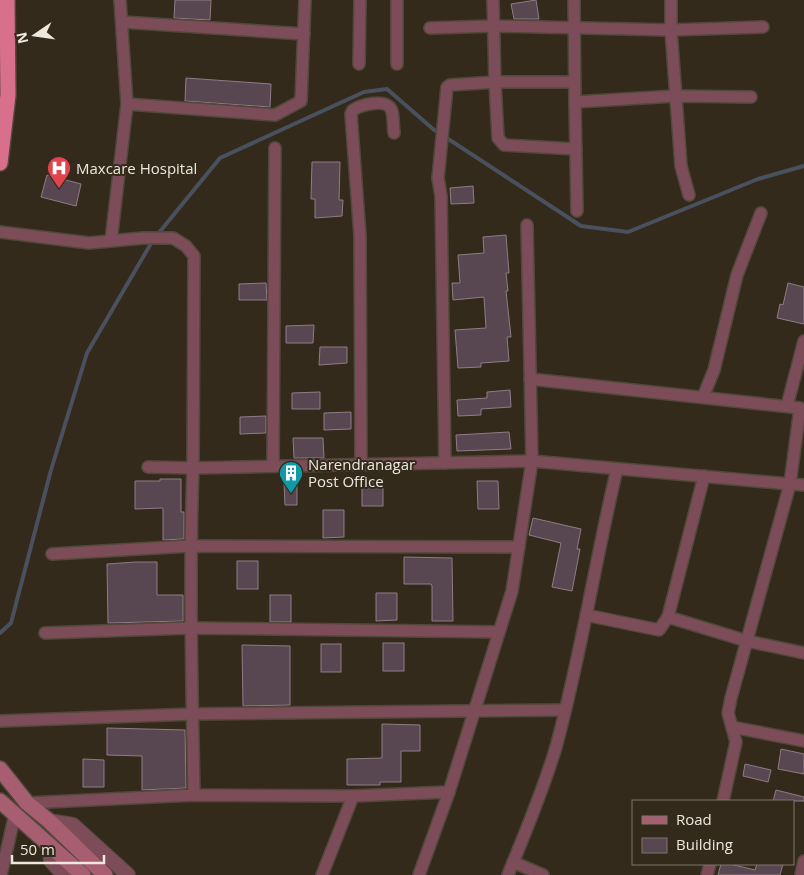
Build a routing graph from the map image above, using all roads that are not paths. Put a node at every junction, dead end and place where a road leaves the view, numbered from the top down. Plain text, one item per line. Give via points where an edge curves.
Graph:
1 (7, 0) edge
2 (120, 0) edge
3 (305, 0) edge
4 (360, 0) edge
5 (396, 0) edge
6 (494, 0) edge
7 (574, 0) edge
8 (671, 0) edge
9 (122, 22) junction
10 (493, 26) junction
11 (430, 28) dead end
12 (763, 28) dead end
13 (574, 29) junction
14 (671, 30) junction
15 (304, 34) junction
16 (359, 64) dead end
17 (397, 64) dead end
18 (495, 82) junction
19 (574, 82) junction
20 (675, 96) junction
21 (751, 97) dead end
22 (575, 102) junction
23 (127, 104) junction
24 (394, 133) dead end
25 (275, 148) dead end
26 (576, 149) junction
27 (0, 163) edge
28 (689, 195) dead end
29 (577, 211) dead end
30 (760, 213) dead end
31 (527, 225) dead end
32 (0, 232) edge
33 (111, 241) junction
34 (804, 342) edge
35 (530, 379) junction
36 (703, 397) junction
37 (787, 406) junction
38 (532, 461) junction
39 (445, 463) junction
40 (361, 465) junction
41 (273, 466) junction
42 (148, 467) dead end
43 (193, 468) junction
44 (616, 469) junction
45 (704, 476) junction
46 (790, 484) junction
47 (804, 485) edge
48 (190, 546) junction
49 (519, 546) junction
50 (52, 554) dead end
51 (586, 615) junction
52 (668, 617) junction
53 (190, 628) junction
54 (499, 632) junction
55 (45, 633) dead end
56 (747, 641) junction
57 (804, 652) edge
58 (474, 710) junction
59 (564, 710) junction
60 (193, 714) junction
61 (0, 722) edge
62 (732, 727) junction
63 (804, 741) edge
64 (0, 769) edge
65 (449, 792) junction
66 (194, 795) junction
67 (353, 796) junction
68 (723, 800) edge
69 (0, 801) edge
70 (27, 803) junction
71 (14, 814) junction
72 (49, 821) junction
73 (55, 849) junction
74 (804, 861) edge
75 (513, 862) junction
76 (1, 875) edge
77 (64, 875) edge
78 (83, 875) edge
79 (105, 875) edge
80 (128, 875) edge
81 (322, 875) edge
82 (419, 875) edge
83 (508, 875) edge
84 (543, 875) edge
85 (801, 875) edge

1 - 27 highway via 8,95
2 - 9 street
3 - 15 street
4 - 16 street
5 - 17 street
6 - 10 street
7 - 13 street
8 - 14 street
9 - 15 street
9 - 23 street
10 - 11 street
10 - 13 street
10 - 18 street
12 - 14 street
13 - 14 street
13 - 19 street
14 - 20 street
15 - 23 street via 301,101 275,114
18 - 19 street
18 - 26 street via 498,138 504,145
18 - 39 street via 450,85 446,93 438,178 441,196
19 - 22 street
20 - 21 street
20 - 22 street
20 - 28 street via 681,166
22 - 26 street
23 - 33 street
24 - 40 street via 392,111 388,106 369,104 353,110 351,114 360,236
25 - 41 street
26 - 29 street
30 - 36 street via 737,275 714,370
31 - 35 street
32 - 33 street via 89,242
33 - 43 street via 173,238 194,256
34 - 37 street
35 - 36 street
35 - 38 street
36 - 37 street
37 - 46 street via 800,408
38 - 39 street
38 - 44 street
38 - 49 street
39 - 40 street
40 - 41 street
41 - 43 street
42 - 43 street
43 - 48 street
44 - 45 street
44 - 51 street
45 - 46 street
45 - 52 street
46 - 47 street
46 - 56 street
48 - 49 street
48 - 50 street
48 - 53 street
49 - 54 street via 512,591
51 - 52 street via 659,630
51 - 59 street
52 - 56 street
53 - 54 street
53 - 55 street
53 - 60 street
54 - 58 street
56 - 57 street
56 - 62 street via 728,713
58 - 59 street
58 - 60 street
58 - 65 street
59 - 75 street via 556,748
60 - 61 street
60 - 66 street
62 - 63 street
62 - 68 street via 736,742
64 - 70 main road
65 - 67 street
65 - 82 street
66 - 67 street
66 - 70 street
67 - 81 street
69 - 71 main road
70 - 72 main road
71 - 73 main road
71 - 76 street
72 - 79 main road
72 - 80 street via 73,825
73 - 77 street via 51,861
73 - 78 main road
74 - 85 street
75 - 83 street
75 - 84 street

